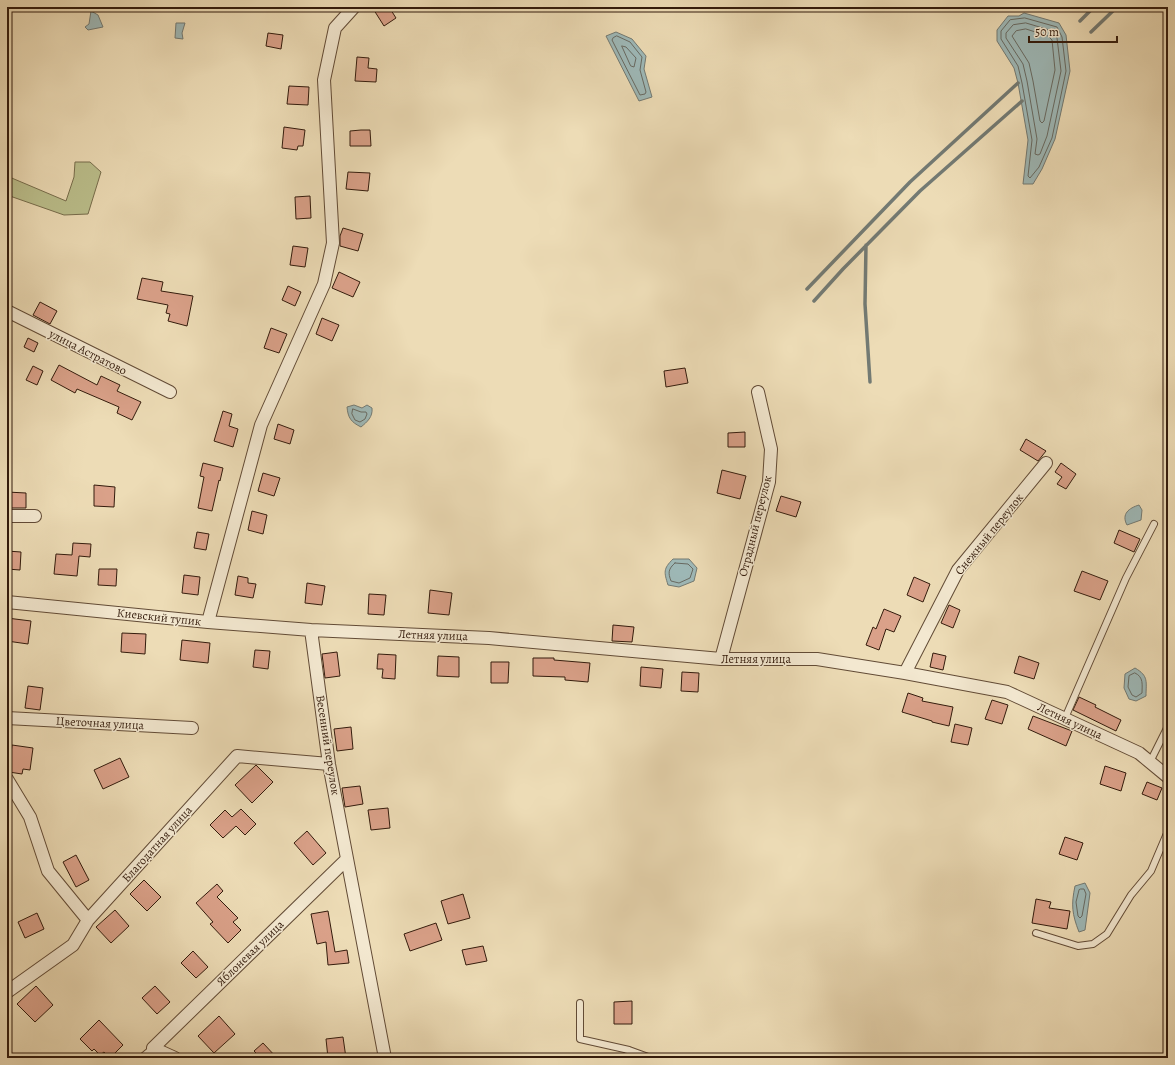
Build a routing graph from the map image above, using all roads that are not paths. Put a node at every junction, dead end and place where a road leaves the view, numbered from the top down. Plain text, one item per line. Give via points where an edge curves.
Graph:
1 (354, 7) edge
2 (7, 311) edge
3 (170, 392) dead end
4 (758, 392) dead end
5 (1046, 463) dead end
6 (7, 516) edge
7 (34, 516) dead end
8 (1154, 524) dead end
9 (7, 602) edge
10 (208, 622) junction
11 (315, 630) junction
12 (721, 659) junction
13 (905, 673) junction
14 (7, 718) edge
15 (1065, 718) junction
16 (1168, 726) edge
17 (192, 728) dead end
18 (1150, 762) junction
19 (329, 764) junction
20 (1168, 777) edge
21 (7, 779) edge
22 (1168, 831) edge
23 (347, 858) junction
24 (88, 920) junction
25 (1036, 933) dead end
26 (7, 992) edge
27 (580, 1003) dead end
28 (153, 1048) junction
29 (629, 1050) junction
30 (141, 1058) edge
31 (175, 1058) edge
32 (385, 1058) edge
33 (628, 1058) edge
34 (651, 1058) edge

1 - 10 street via 335,28 324,80 333,243 324,284 261,425
2 - 3 street, улица Астратово
4 - 12 street, Отрадный переулок via 771,449 769,482
5 - 13 street, Снежный переулок via 958,570
6 - 7 street
8 - 15 lane via 1126,578
9 - 10 street, Киевский тупик
10 - 11 street, Киевский тупик
11 - 12 street, Летняя улица via 489,638
11 - 19 street, Весенний переулок
12 - 13 street, Летняя улица via 817,659
13 - 15 street, Летняя улица via 1007,692
14 - 17 street, Цветочная улица
15 - 18 street, Летняя улица via 1139,753
16 - 18 lane
18 - 20 street, Летняя улица
19 - 23 street, Весенний переулок
19 - 24 street, Благодатная улица via 237,756
21 - 24 street via 30,817 48,871
22 - 25 lane via 1151,871 1107,934 1093,944 1078,946
23 - 28 street, Яблоневая улица
23 - 32 street, Весенний переулок
24 - 26 street, Благодатная улица via 73,945
27 - 29 lane via 580,1039
28 - 30 lane
28 - 31 street
29 - 33 lane
29 - 34 lane

